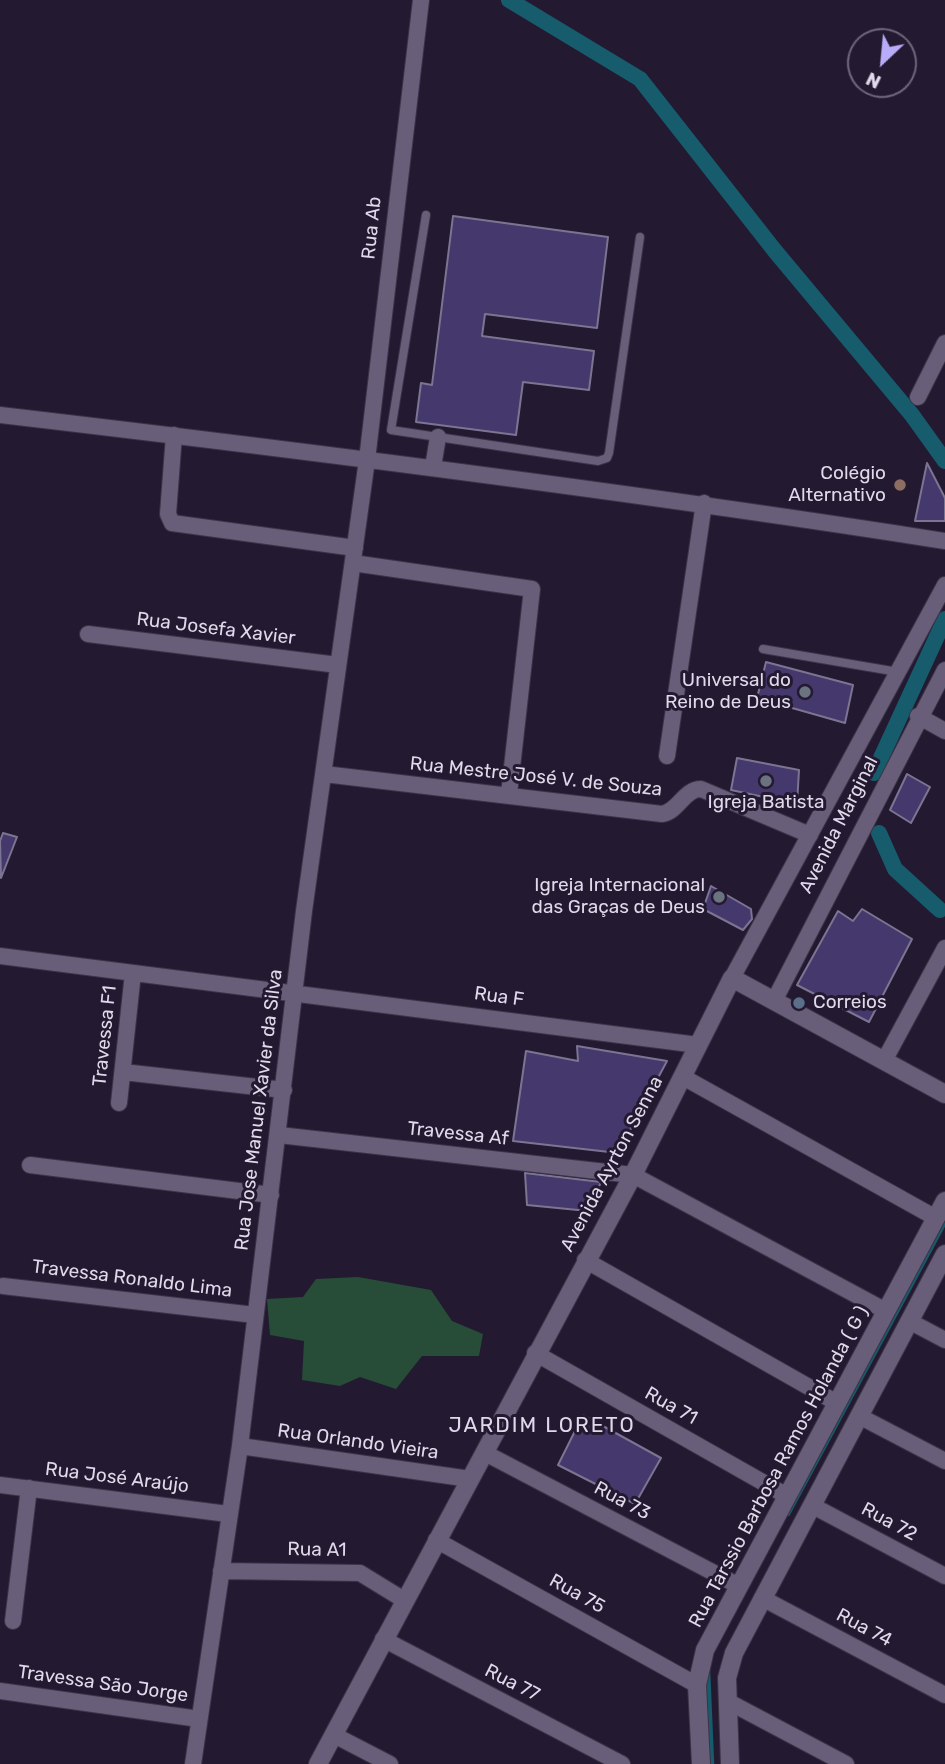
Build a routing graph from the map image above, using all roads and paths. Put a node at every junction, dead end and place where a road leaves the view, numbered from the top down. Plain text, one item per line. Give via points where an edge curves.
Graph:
1 (421, 0) edge
2 (426, 215) dead end
3 (640, 237) dead end
4 (945, 343) edge
5 (918, 397) dead end
6 (0, 415) edge
7 (174, 435) junction
8 (438, 437) junction
9 (367, 460) junction
10 (433, 467) junction
11 (704, 503) junction
12 (945, 541) edge
13 (354, 556) junction
14 (945, 585) edge
15 (88, 634) dead end
16 (763, 649) dead end
17 (338, 665) junction
18 (945, 670) edge
19 (898, 672) junction
20 (918, 716) junction
21 (945, 731) edge
22 (667, 756) dead end
23 (324, 774) junction
24 (509, 794) junction
25 (810, 835) junction
26 (945, 948) edge
27 (0, 956) edge
28 (133, 973) junction
29 (732, 978) junction
30 (294, 991) junction
31 (774, 1001) junction
32 (698, 1045) junction
33 (884, 1061) junction
34 (123, 1072) junction
35 (683, 1077) junction
36 (284, 1090) junction
37 (945, 1094) edge
38 (119, 1103) dead end
39 (279, 1135) junction
40 (30, 1164) dead end
41 (632, 1175) junction
42 (271, 1195) junction
43 (945, 1201) edge
44 (936, 1218) junction
45 (945, 1254) edge
46 (585, 1260) junction
47 (3, 1286) dead end
48 (886, 1311) junction
49 (255, 1315) junction
50 (909, 1321) junction
51 (945, 1340) edge
52 (535, 1353) junction
53 (837, 1403) junction
54 (859, 1416) junction
55 (240, 1446) junction
56 (813, 1447) junction
57 (485, 1453) junction
58 (836, 1459) junction
59 (945, 1461) edge
60 (470, 1479) junction
61 (0, 1485) edge
62 (29, 1488) junction
63 (787, 1496) junction
64 (813, 1506) junction
65 (228, 1514) junction
66 (436, 1539) junction
67 (221, 1571) junction
68 (945, 1576) edge
69 (739, 1586) junction
70 (762, 1598) junction
71 (404, 1600) junction
72 (13, 1621) dead end
73 (383, 1639) junction
74 (697, 1685) junction
75 (0, 1691) edge
76 (945, 1695) edge
77 (727, 1701) junction
78 (200, 1718) junction
79 (334, 1735) junction
80 (193, 1764) edge
81 (318, 1764) edge
82 (390, 1764) edge
83 (622, 1764) edge
84 (701, 1764) edge
85 (730, 1764) edge
86 (846, 1764) edge

1 - 9 street, Rua Ab
2 - 8 lane via 391,428
3 - 8 lane via 607,458 598,461
4 - 5 street
6 - 7 street
7 - 9 street
7 - 13 street via 168,514 172,523
8 - 10 street
9 - 10 street
9 - 13 street, Rua Jose Manuel Xavier da Silva
10 - 11 street
11 - 12 street
11 - 22 street
13 - 17 street, Rua Jose Manuel Xavier da Silva
13 - 24 street via 532,589
14 - 19 street, Avenida Ayrton Senna
15 - 17 street, Rua Josefa Xavier
16 - 19 lane
17 - 23 street, Rua Jose Manuel Xavier da Silva
18 - 20 street, Avenida Marginal
19 - 25 street, Avenida Ayrton Senna
20 - 21 street
20 - 31 street, Avenida Marginal
23 - 24 street, Rua Mestre José V. de Souza
23 - 30 street, Rua Jose Manuel Xavier da Silva
24 - 25 street, Rua Mestre José V. de Souza via 664,814 701,789
25 - 29 street, Avenida Ayrton Senna
26 - 33 street
27 - 28 street, Rua F
28 - 30 street, Rua F
28 - 34 street, Travessa F1
29 - 31 street
29 - 32 street, Avenida Ayrton Senna
30 - 32 street, Rua F
30 - 36 street, Rua Jose Manuel Xavier da Silva
31 - 33 street
32 - 35 street, Avenida Ayrton Senna
33 - 37 street
34 - 36 street
34 - 38 street, Travessa F1
35 - 41 street, Avenida Ayrton Senna
35 - 44 street
36 - 39 street, Rua Jose Manuel Xavier da Silva
39 - 41 street, Travessa Af
39 - 42 street, Rua Jose Manuel Xavier da Silva
40 - 42 street
41 - 46 street, Avenida Ayrton Senna
41 - 48 street
42 - 49 street, Rua Jose Manuel Xavier da Silva
43 - 44 street, Rua Tarssio Barbosa Ramos Holanda ( G )
44 - 48 street, Rua Tarssio Barbosa Ramos Holanda ( G )
45 - 50 street
46 - 52 street, Avenida Ayrton Senna
46 - 53 street
47 - 49 street, Travessa Ronaldo Lima
48 - 53 street, Rua Tarssio Barbosa Ramos Holanda ( G )
49 - 55 street, Rua Jose Manuel Xavier da Silva
50 - 51 street
50 - 54 street
52 - 57 street, Avenida Ayrton Senna
52 - 63 street, Rua 71
53 - 56 street, Rua Tarssio Barbosa Ramos Holanda ( G )
54 - 58 street
54 - 59 street
55 - 60 street, Rua Orlando Vieira
55 - 65 street, Rua Jose Manuel Xavier da Silva
56 - 58 street
56 - 63 street, Rua Tarssio Barbosa Ramos Holanda ( G )
57 - 60 street, Avenida Ayrton Senna
57 - 69 street, Rua 73
58 - 64 street
60 - 66 street, Avenida Ayrton Senna
61 - 62 street, Rua José Araújo
62 - 65 street, Rua José Araújo
62 - 72 street
63 - 69 street, Rua Tarssio Barbosa Ramos Holanda ( G )
64 - 68 street, Rua 72
64 - 70 street
65 - 67 street, Rua Jose Manuel Xavier da Silva
66 - 71 street, Avenida Ayrton Senna
66 - 74 street, Rua 75
67 - 71 street, Rua A1 via 360,1573
67 - 78 street, Rua Jose Manuel Xavier da Silva
69 - 74 street, Rua Tarssio Barbosa Ramos Holanda ( G ) via 701,1659
70 - 76 street, Rua 74
70 - 77 street via 729,1667
71 - 73 street, Avenida Ayrton Senna
73 - 79 street, Avenida Ayrton Senna
73 - 83 street, Rua 77
74 - 84 street, Rua Tarssio Barbosa Ramos Holanda ( G )
75 - 78 street, Travessa São Jorge
77 - 85 street
77 - 86 street
78 - 80 street, Rua Jose Manuel Xavier da Silva
79 - 81 street, Avenida Ayrton Senna
79 - 82 street

